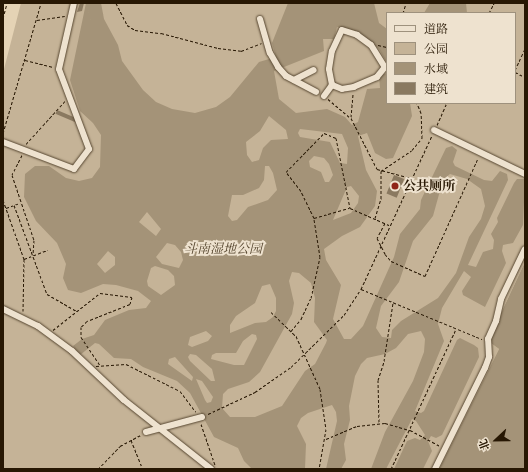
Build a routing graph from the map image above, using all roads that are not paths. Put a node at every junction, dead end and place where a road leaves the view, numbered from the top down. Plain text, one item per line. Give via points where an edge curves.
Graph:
1 (74, 3) edge
2 (260, 19) dead end
3 (314, 70) dead end
4 (294, 80) junction
5 (332, 85) junction
6 (316, 92) dead end
7 (324, 96) road end
8 (434, 130) road end
9 (3, 142) edge
10 (525, 174) edge
11 (525, 249) edge
12 (3, 309) edge
13 (200, 417) road end
14 (158, 428) junction
15 (146, 432) road end
16 (211, 469) edge
17 (435, 469) edge

1 - 9 street via 59,69 89,149 74,170
2 - 4 street via 278,68
3 - 4 street
4 - 6 street
5 - 5 street via 329,73 332,50 342,30 357,35 371,45 385,67 377,77 354,87 342,89
5 - 7 street
8 - 10 street
11 - 17 street via 501,299 488,342 489,356 485,368
12 - 14 street via 49,333
13 - 14 street
14 - 15 street
14 - 16 street

